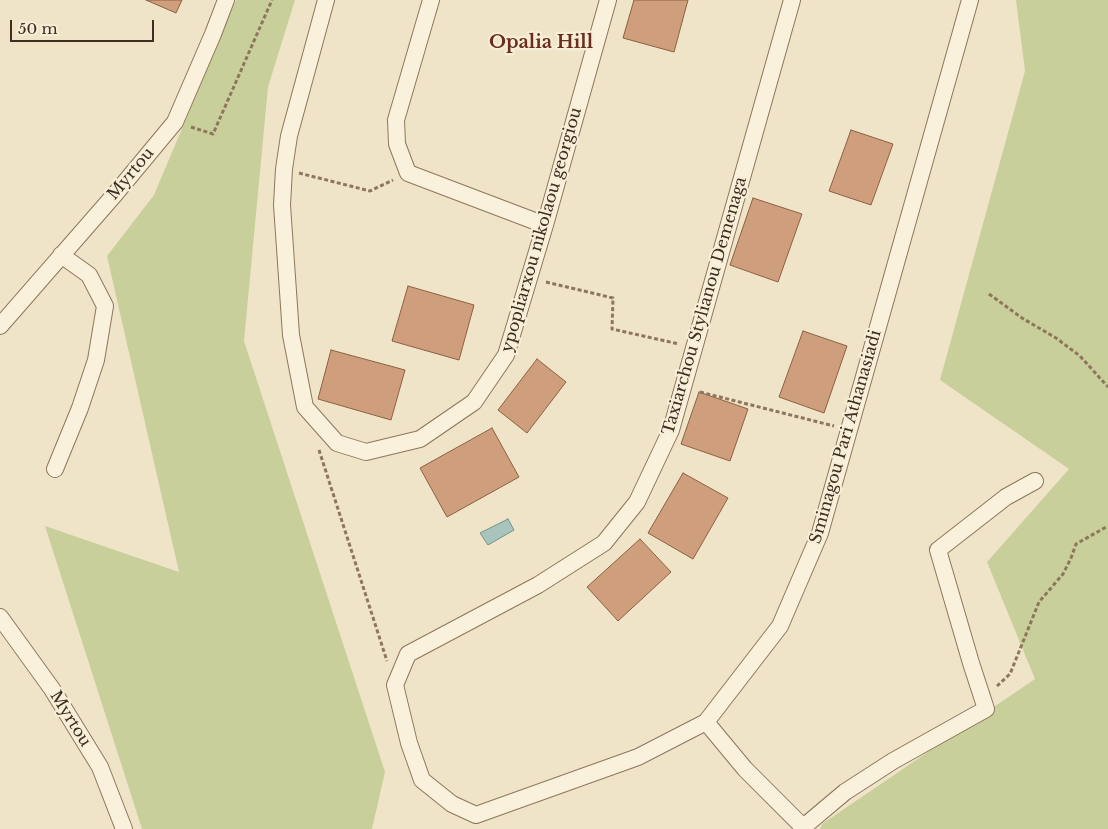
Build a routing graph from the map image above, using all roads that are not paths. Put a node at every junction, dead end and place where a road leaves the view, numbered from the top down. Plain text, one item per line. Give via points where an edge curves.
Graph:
1 (226, 0) edge
2 (326, 0) edge
3 (431, 0) edge
4 (608, 0) edge
5 (792, 0) edge
6 (970, 0) edge
7 (545, 225) junction
8 (61, 255) junction
9 (0, 326) edge
10 (55, 469) dead end
11 (1035, 480) dead end
12 (0, 617) edge
13 (706, 722) junction
14 (422, 780) joint
15 (802, 828) edge
16 (124, 829) edge

1 - 8 street, Myrtou via 175,122
2 - 7 street, ypopliarxou nikolaou georgiou via 288,136 282,205 291,335 305,407 337,444 366,452 420,439 474,402 506,355
3 - 7 street via 396,120 397,144 408,173
4 - 7 street, ypopliarxou nikolaou georgiou
5 - 14 street, Taxiarchou Stylianou Demenaga via 671,430 637,502 604,543 538,585 408,654 395,685
6 - 13 street, Sminagou Pari Athanasiadi via 820,532 780,626
8 - 9 street, Myrtou
8 - 10 street via 89,275 105,306 96,360
11 - 15 street via 1006,497 938,550 986,709 885,766 845,792
12 - 16 street, Myrtou via 52,690 100,767
13 - 14 street, Sminagou Pari Athanasiadi via 638,757 476,814 452,804
13 - 15 street via 745,769

